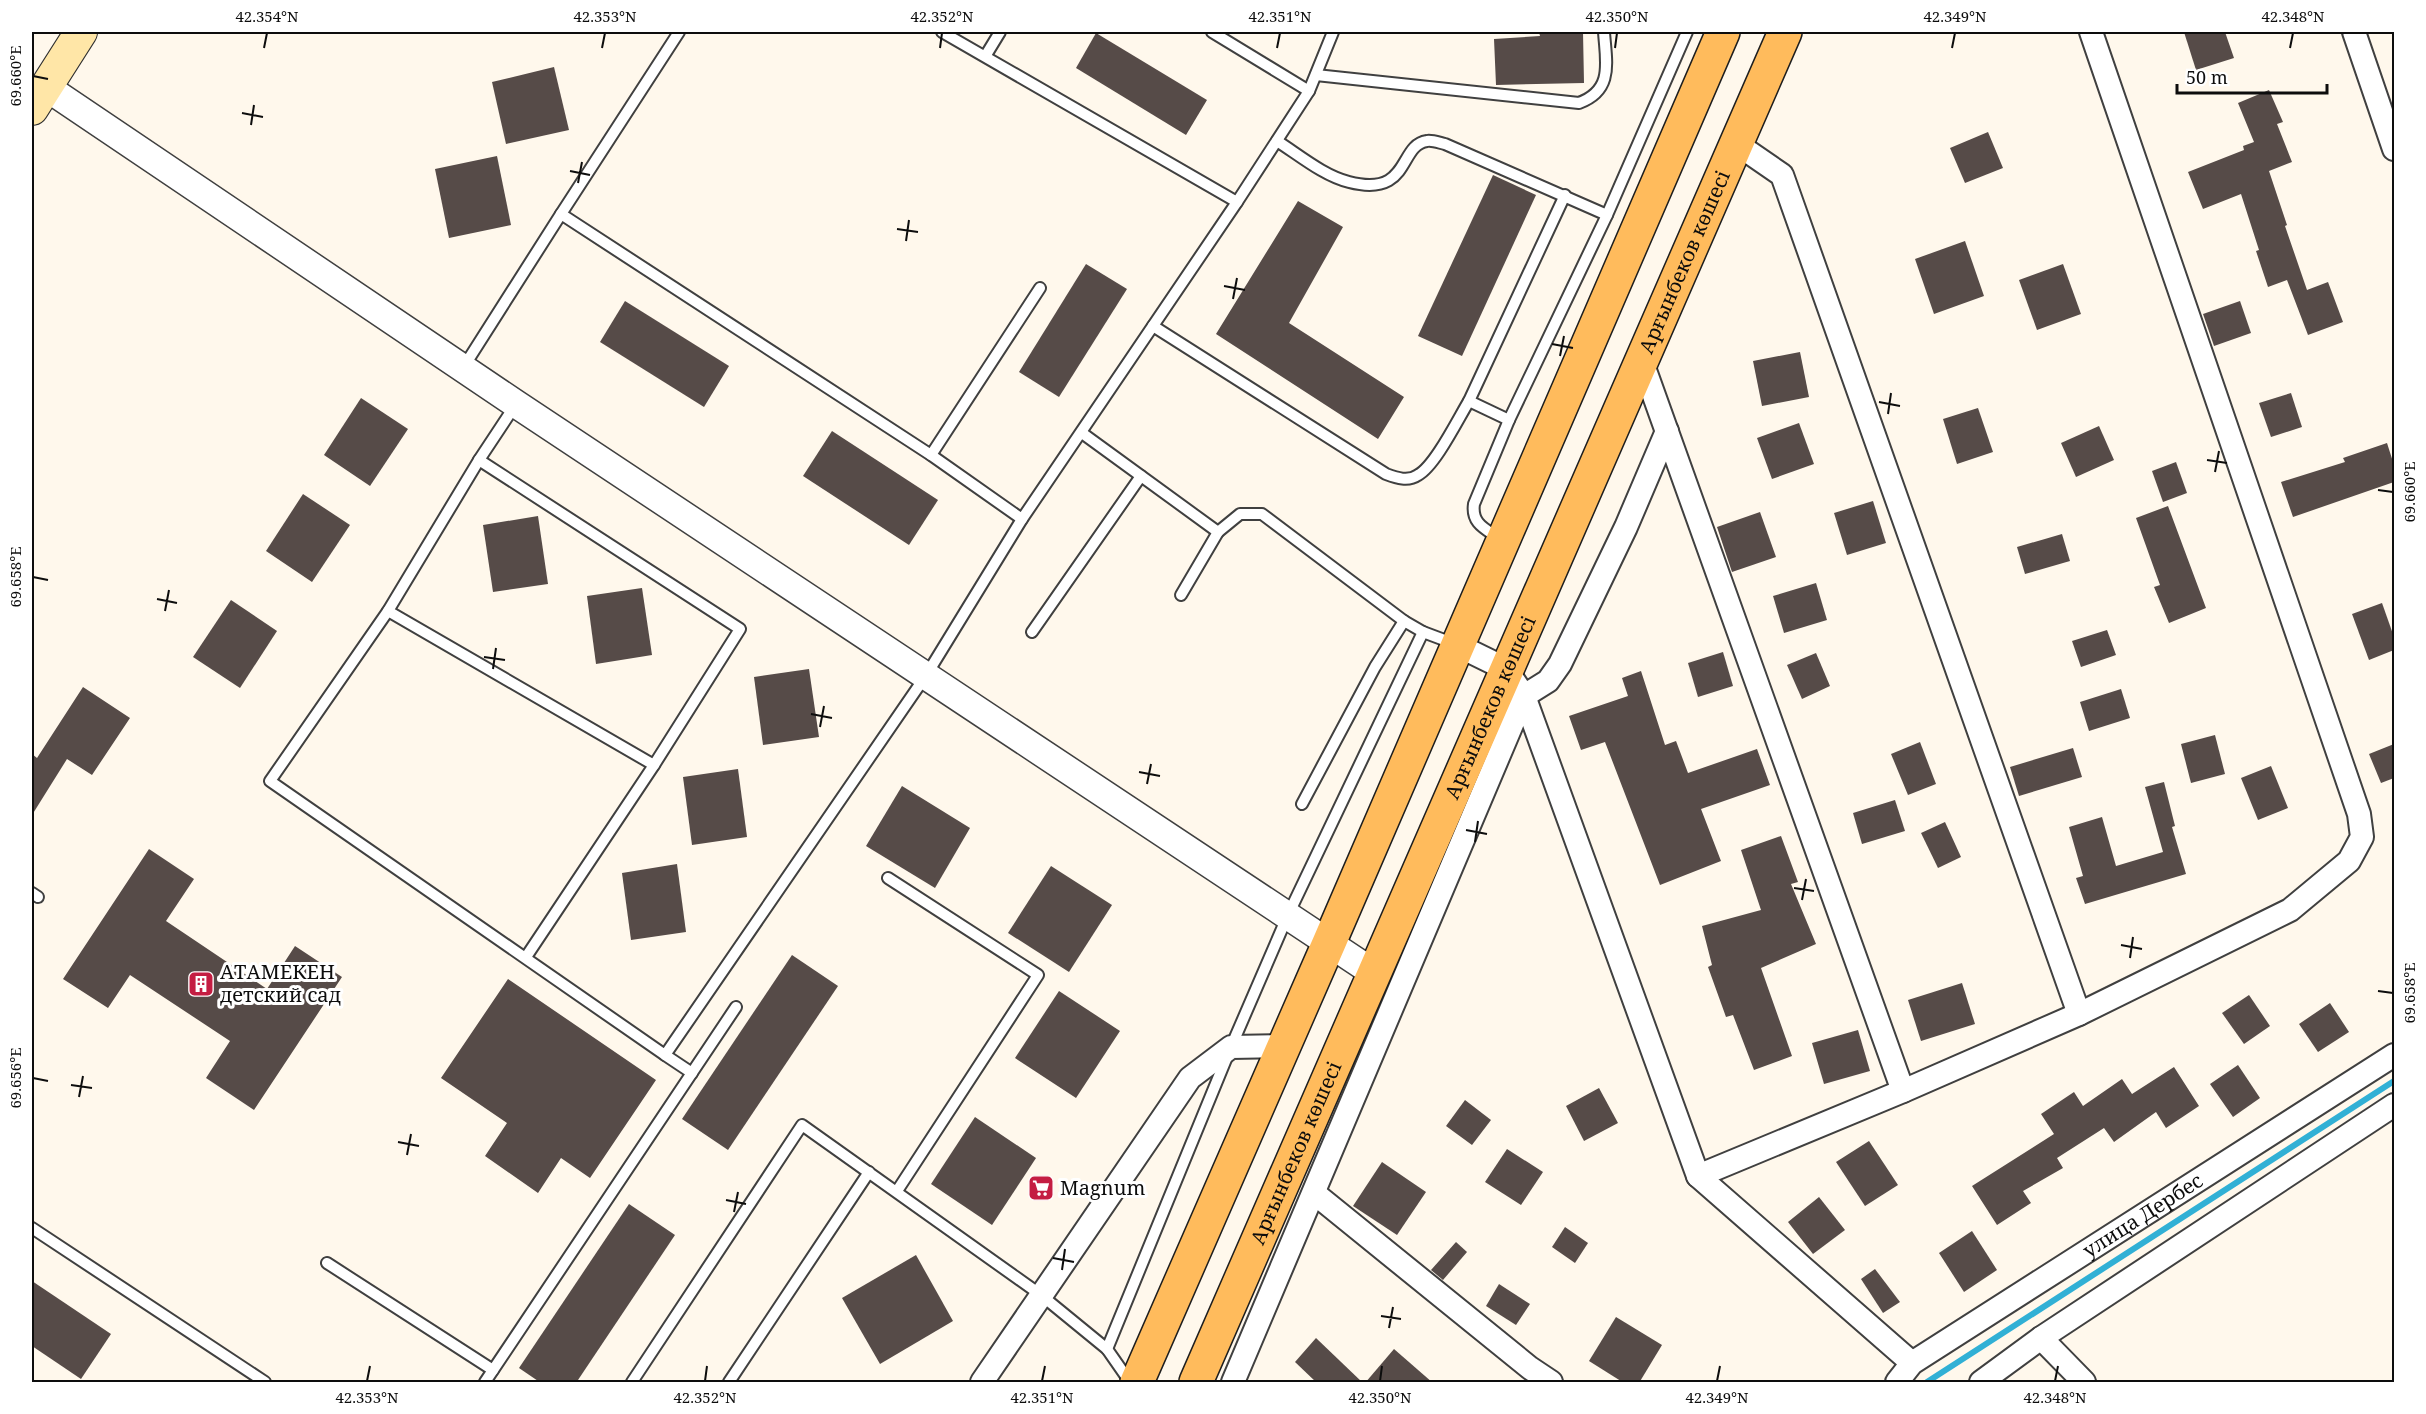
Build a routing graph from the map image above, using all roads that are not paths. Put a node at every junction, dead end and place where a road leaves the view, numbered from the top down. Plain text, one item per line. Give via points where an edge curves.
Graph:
1 (81, 32) edge
2 (679, 32) edge
3 (942, 32) edge
4 (1000, 32) edge
5 (1212, 32) edge
6 (1333, 32) edge
7 (1604, 32) edge
8 (1688, 32) edge
9 (1723, 32) edge
10 (1785, 32) edge
11 (2091, 32) edge
12 (2354, 32) edge
13 (986, 55) junction
14 (1316, 75) junction
15 (1309, 91) junction
16 (39, 98) edge
17 (1277, 141) junction
18 (1737, 144) junction
19 (2394, 148) edge
20 (1565, 195) junction
21 (1237, 202) junction
22 (561, 214) junction
23 (1607, 215) junction
24 (1040, 288) dead end
25 (1153, 326) junction
26 (1642, 362) junction
27 (463, 368) junction
28 (1470, 401) junction
29 (516, 404) junction
30 (1509, 420) junction
31 (1667, 431) junction
32 (1082, 433) junction
33 (931, 456) junction
34 (479, 460) junction
35 (1141, 476) junction
36 (1022, 519) junction
37 (1218, 532) junction
38 (1502, 540) junction
39 (1181, 595) dead end
40 (388, 611) junction
41 (1404, 621) junction
42 (1032, 632) dead end
43 (1423, 632) junction
44 (1457, 645) junction
45 (1506, 669) junction
46 (927, 674) junction
47 (1524, 696) junction
48 (654, 765) junction
49 (1302, 804) dead end
50 (888, 878) dead end
51 (1288, 915) junction
52 (1329, 943) junction
53 (526, 957) junction
54 (1374, 973) junction
55 (736, 1007) dead end
56 (2079, 1014) junction
57 (1283, 1046) junction
58 (1231, 1047) junction
59 (665, 1055) junction
60 (2394, 1055) edge
61 (692, 1073) junction
62 (1903, 1091) junction
63 (2394, 1106) edge
64 (869, 1172) junction
65 (1698, 1176) junction
66 (897, 1191) junction
67 (1314, 1193) junction
68 (32, 1228) edge
69 (327, 1263) dead end
70 (1041, 1294) junction
71 (2041, 1338) junction
72 (1107, 1349) junction
73 (1912, 1363) junction
74 (494, 1370) junction
75 (265, 1383) edge
76 (485, 1383) edge
77 (632, 1383) edge
78 (729, 1383) edge
79 (982, 1383) edge
80 (1130, 1383) edge
81 (1137, 1383) edge
82 (1196, 1383) edge
83 (1233, 1383) edge
84 (1551, 1383) edge
85 (1897, 1383) edge
86 (1981, 1383) edge
87 (2084, 1383) edge

1 - 16 main road
2 - 22 lane
3 - 13 lane
4 - 13 lane
5 - 15 lane
6 - 14 lane
7 - 14 lane via 1606,72 1600,89 1579,103
8 - 23 lane
9 - 38 main road
10 - 18 main road, Арғынбеков көшесі
11 - 56 street via 2359,814 2362,837 2349,861 2290,910
12 - 19 street
13 - 21 lane
14 - 15 lane
15 - 17 lane
16 - 27 street
17 - 20 lane via 1338,178 1372,186 1390,181 1415,147 1427,141 1445,144
17 - 21 lane
18 - 26 main road, Арғынбеков көшесі
18 - 56 street via 1782,176
20 - 23 lane
20 - 28 lane
21 - 25 lane
22 - 27 lane
22 - 33 lane
23 - 30 lane
24 - 33 lane
25 - 28 lane via 1386,474 1403,479 1417,476 1429,466
25 - 32 lane
26 - 31 street
26 - 45 main road, Арғынбеков көшесі
27 - 29 street
28 - 30 lane
29 - 34 lane
29 - 46 street
30 - 38 lane via 1473,513 1475,522
31 - 47 street via 1560,664 1548,681
31 - 62 street
32 - 35 lane
32 - 36 lane
33 - 36 lane
34 - 40 lane
34 - 48 lane via 740,629
35 - 37 lane
35 - 42 lane
36 - 46 lane
37 - 39 lane
37 - 41 lane via 1240,514 1262,514
38 - 44 main road
40 - 48 lane
40 - 53 lane via 270,781
41 - 43 lane
41 - 49 lane
43 - 44 lane
43 - 51 lane
44 - 45 street
44 - 52 main road
45 - 47 street
45 - 54 main road, Арғынбеков көшесі
46 - 51 street
46 - 59 lane
47 - 65 street
47 - 67 street
48 - 53 lane
50 - 66 lane via 1038,975
51 - 52 street
51 - 58 lane
52 - 54 street
52 - 57 main road
53 - 59 lane
54 - 82 main road, Арғынбеков көшесі
55 - 61 lane
56 - 62 street
57 - 58 street
57 - 81 main road
58 - 70 street via 1190,1078
58 - 72 lane
59 - 61 lane
60 - 73 street, улица Дербес
61 - 74 lane
62 - 65 street
63 - 71 street
64 - 66 lane
64 - 77 lane via 802,1125
64 - 78 lane
65 - 73 street
66 - 70 lane
67 - 83 street
67 - 84 street
68 - 75 lane
69 - 74 lane
70 - 72 lane
70 - 79 street
71 - 86 street
71 - 87 street
72 - 80 lane
73 - 85 street, улица Дербес
74 - 76 lane

